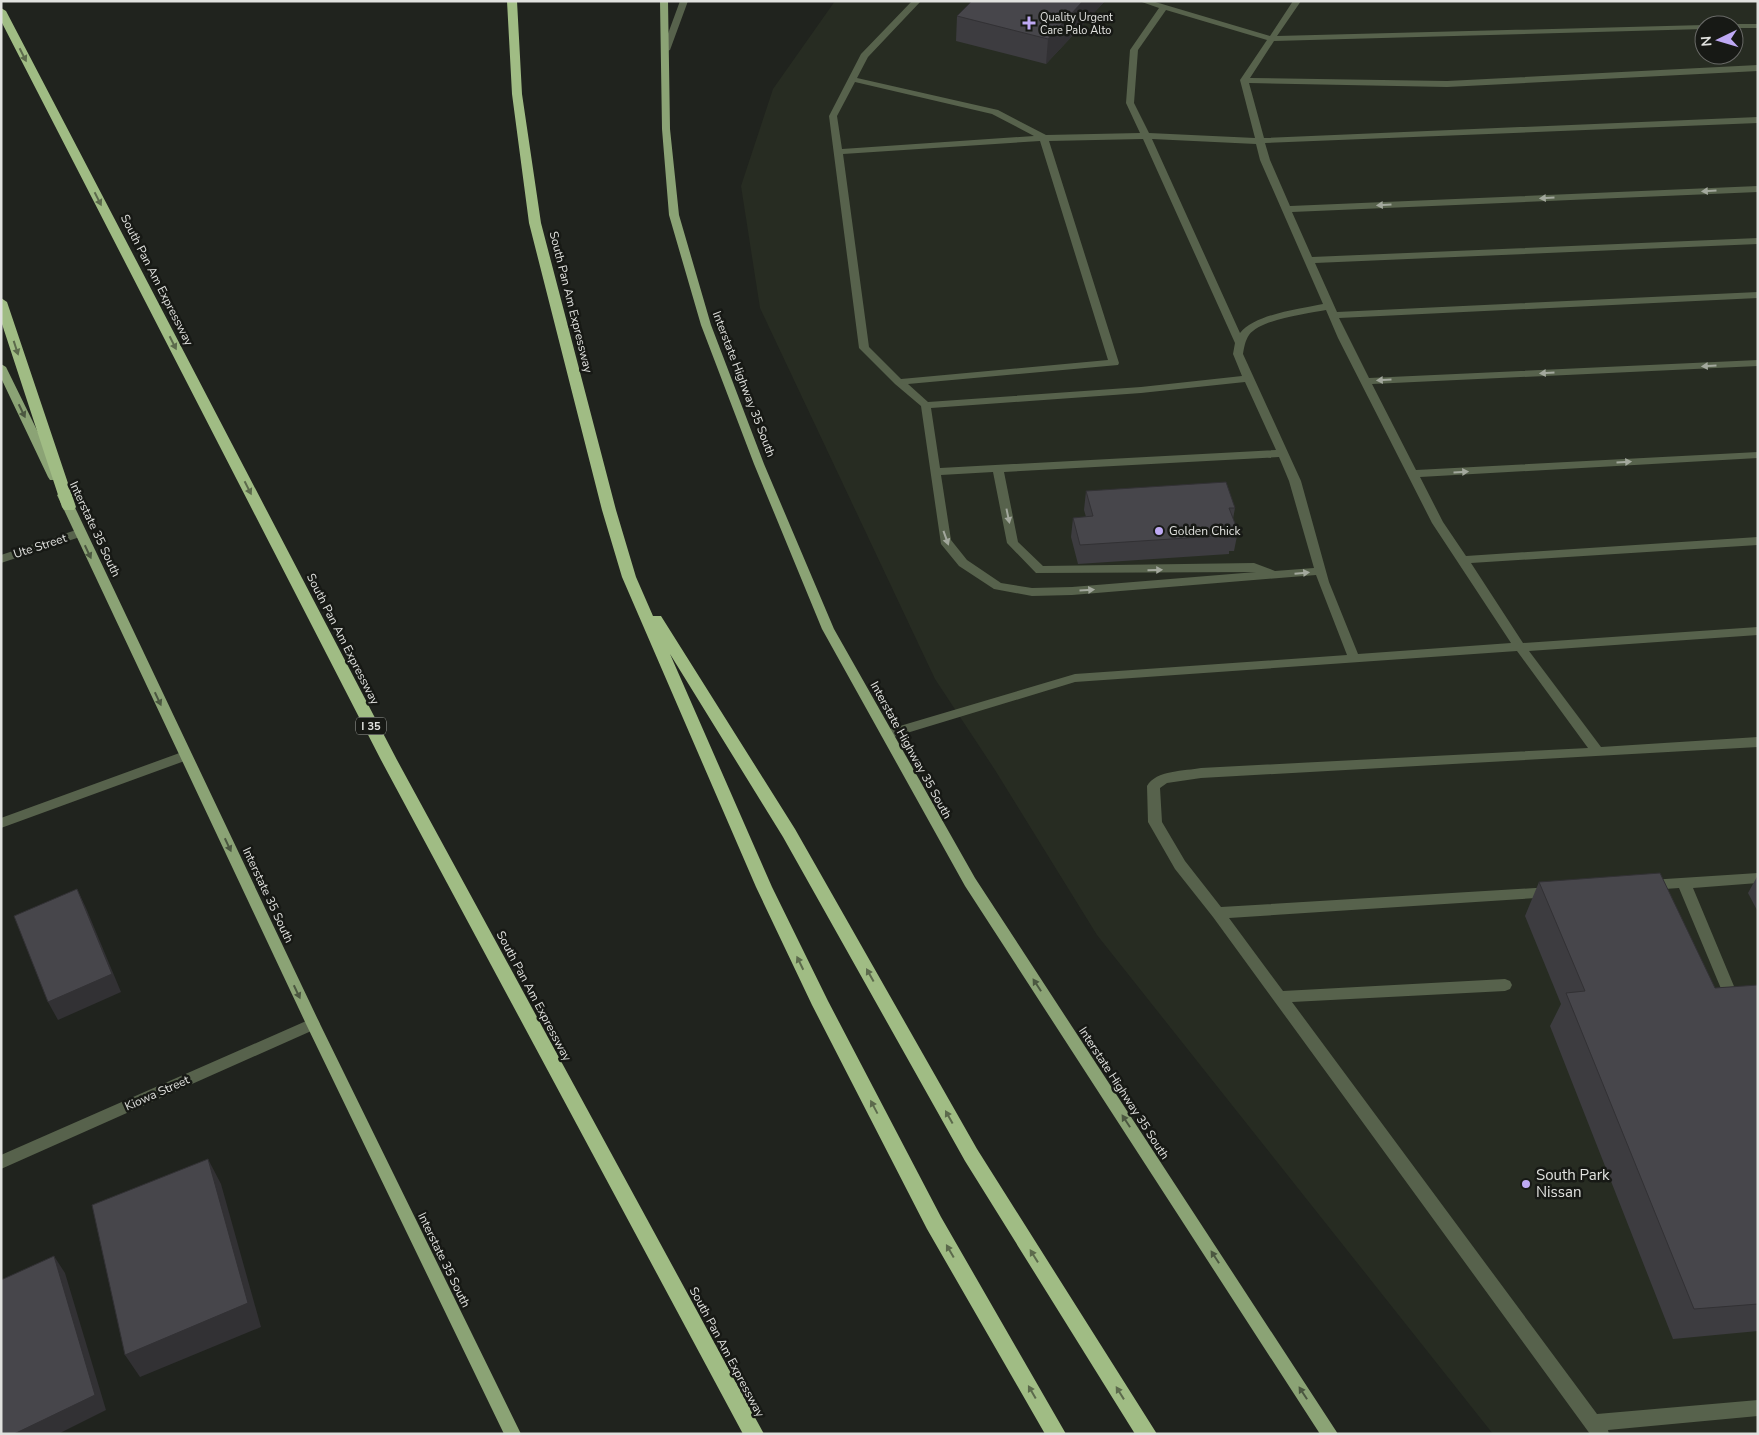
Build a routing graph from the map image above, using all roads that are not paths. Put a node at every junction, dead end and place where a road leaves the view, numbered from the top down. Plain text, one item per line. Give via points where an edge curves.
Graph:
1 (512, 1) edge
2 (664, 1) edge
3 (684, 1) edge
4 (917, 1) edge
5 (1143, 1) edge
6 (1297, 1) edge
7 (1164, 7) junction
8 (1, 12) edge
9 (1744, 26) edge
10 (1758, 26) edge
11 (1694, 27) edge
12 (1272, 39) junction
13 (666, 50) junction
14 (1758, 68) edge
15 (852, 79) junction
16 (1244, 80) junction
17 (1758, 120) edge
18 (1146, 136) junction
19 (1044, 138) junction
20 (1260, 141) junction
21 (838, 152) junction
22 (1758, 189) edge
23 (1287, 209) junction
24 (1758, 241) edge
25 (1309, 260) junction
26 (1758, 295) edge
27 (1, 302) edge
28 (1331, 310) junction
29 (1240, 341) junction
30 (1758, 364) edge
31 (1, 367) edge
32 (1249, 378) junction
33 (1366, 381) junction
34 (899, 382) junction
35 (926, 405) junction
36 (1282, 453) junction
37 (1758, 455) edge
38 (998, 469) junction
39 (935, 472) junction
40 (1413, 474) junction
41 (69, 507) junction
42 (79, 533) junction
43 (1758, 541) edge
44 (1, 558) edge
45 (1463, 560) junction
46 (1320, 571) junction
47 (1277, 575) junction
48 (630, 577) junction
49 (1758, 631) edge
50 (1520, 647) junction
51 (1354, 658) junction
52 (887, 734) junction
53 (1758, 742) edge
54 (1598, 752) junction
55 (185, 756) junction
56 (1, 823) edge
57 (1758, 878) edge
58 (1684, 883) junction
59 (1635, 886) edge
60 (1565, 891) edge
61 (1218, 914) junction
62 (1505, 985) dead end
63 (1278, 997) junction
64 (1735, 1004) edge
65 (312, 1024) junction
66 (1, 1162) edge
67 (1758, 1408) edge
68 (1597, 1429) edge
69 (513, 1434) edge
70 (754, 1434) edge
71 (1056, 1434) edge
72 (1147, 1434) edge
73 (1330, 1434) edge

1 - 48 highway, South Pan Am Expressway via 517,94 535,222 609,510
2 - 13 main road, Interstate Highway 35 South
3 - 13 street
4 - 15 street via 864,56
5 - 7 street
6 - 12 street
7 - 12 street
7 - 18 street via 1134,50 1130,103
8 -> 70 highway, South Pan Am Expressway / I 35 via 389,760
9 - 10 street
11 - 12 street
12 - 16 street
13 - 52 main road, Interstate Highway 35 South via 666,129 674,215 706,325 759,464 828,629
14 - 16 street via 1447,84
15 - 19 street via 995,112
15 - 21 street via 833,116
16 - 20 street
17 - 20 street
18 - 19 street
18 - 20 street
18 - 29 street
19 - 21 street
19 - 34 street via 1114,363
20 - 23 street
21 - 34 street via 864,348
22 -> 23 street
23 - 25 street
24 - 25 street
25 - 28 street
26 - 28 street
27 -> 41 highway
28 - 29 street via 1272,319 1250,328
28 - 33 street
29 - 32 street via 1238,354
30 -> 33 street
31 -> 41 main road, Interstate 35 South
32 - 35 street via 1141,390
32 - 36 street
33 - 40 street
34 - 35 street
35 - 39 street
36 - 38 street
36 - 46 street via 1295,481
40 -> 37 street
38 - 39 street
38 -> 47 street via 1013,543 1040,570 1254,567
39 -> 47 street via 945,541 963,563 998,586 1032,592 1072,591
40 - 45 street via 1438,523
41 - 42 main road, Interstate 35 South
42 - 44 street, Ute Street
42 -> 55 main road, Interstate 35 South
43 - 45 street
45 - 50 street
47 -> 46 street
46 - 51 street
71 -> 48 highway, South Pan Am Expressway via 934,1223 820,1005 764,887
72 -> 48 highway via 971,1155 789,833
49 - 50 street
50 - 51 street
50 - 54 street
51 - 52 street via 1075,678
73 -> 52 main road, Interstate Highway 35 South via 970,882
53 - 54 street
54 - 61 street via 1201,773 1164,779 1153,786 1155,822 1180,865
55 - 56 street
55 -> 65 main road, Interstate 35 South
57 - 58 street
58 - 59 street
58 - 64 street
60 - 61 street
61 - 63 street
62 - 63 street
63 - 68 street
65 - 66 street, Kiowa Street
65 - 69 main road, Interstate 35 South
67 - 68 street

